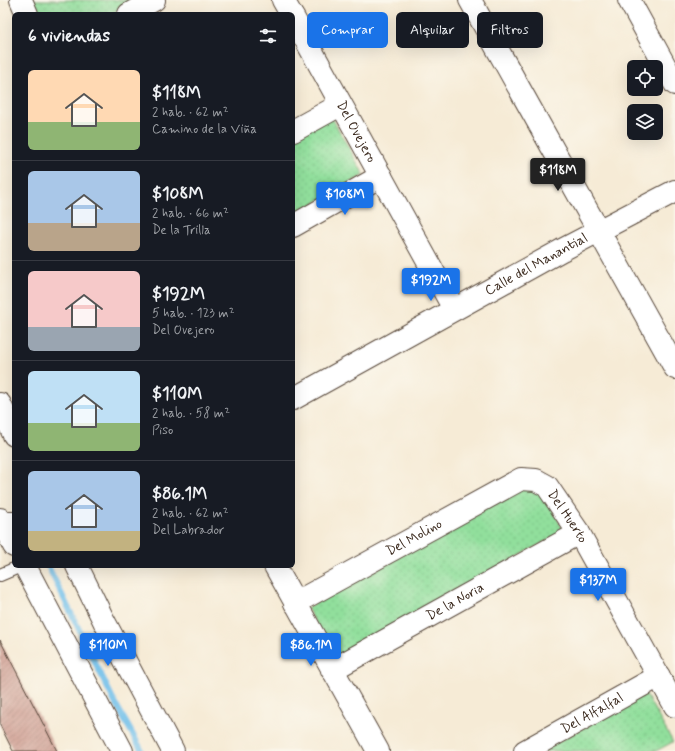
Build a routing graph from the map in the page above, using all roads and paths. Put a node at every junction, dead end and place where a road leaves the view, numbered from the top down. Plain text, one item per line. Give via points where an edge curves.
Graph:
1 (21, 0) edge
2 (154, 0) edge
3 (283, 0) edge
4 (629, 0) edge
5 (475, 2) edge
6 (26, 12) edge
7 (133, 12) edge
8 (290, 12) edge
9 (295, 22) edge
10 (675, 84) edge
11 (340, 105) junction
12 (295, 130) edge
13 (381, 176) junction
14 (675, 191) edge
15 (295, 225) edge
16 (599, 231) junction
17 (454, 309) junction
18 (675, 368) edge
19 (295, 398) edge
20 (0, 404) edge
21 (12, 431) edge
22 (536, 480) joint
23 (5, 522) edge
24 (578, 533) junction
25 (12, 541) edge
26 (16, 568) edge
27 (25, 568) edge
28 (78, 568) edge
29 (276, 568) edge
30 (0, 575) edge
31 (295, 603) junction
32 (332, 670) junction
33 (659, 676) junction
34 (675, 706) edge
35 (122, 751) edge
36 (173, 751) edge
37 (378, 751) edge
38 (525, 751) edge

1 - 6 street
2 - 7 street
3 - 8 street
4 - 10 street
5 - 16 street
9 - 11 street, Del Ovejero
11 - 12 street
11 - 13 street, Del Ovejero
13 - 15 street
13 - 17 street, Del Ovejero
14 - 16 street, Calle del Manantial
16 - 17 street, Calle del Manantial
16 - 18 street
17 - 19 street, Calle del Manantial
20 - 21 street
22 - 24 street, Del Huerto via 547,486
22 - 31 street, Del Molino via 521,479
23 - 25 street
24 - 32 street, De la Noria
24 - 33 street, Del Huerto
26 - 30 lane
27 - 35 street
28 - 36 street
29 - 31 street
31 - 32 street
32 - 37 street
33 - 34 street, Del Huerto
33 - 38 street, Del Alfalfal

